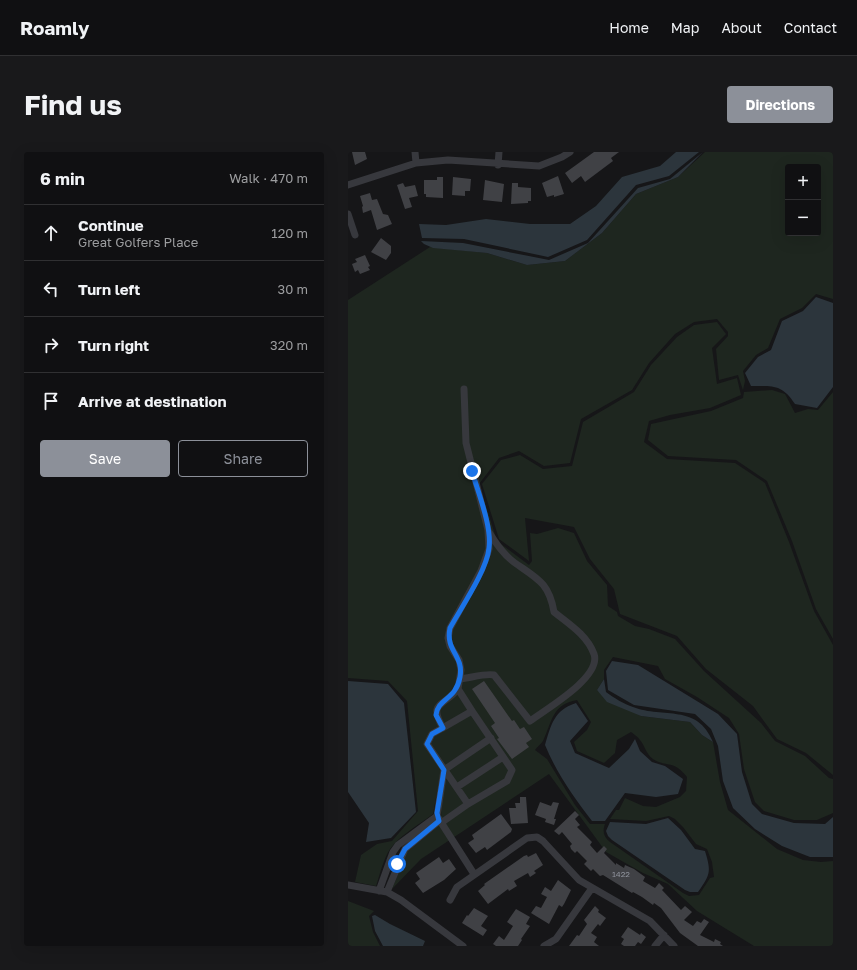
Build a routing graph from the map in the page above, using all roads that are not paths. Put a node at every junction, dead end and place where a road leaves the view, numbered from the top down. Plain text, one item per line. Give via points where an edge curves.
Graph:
1 (415, 152) edge
2 (500, 152) edge
3 (570, 152) edge
4 (416, 163) junction
5 (498, 165) junction
6 (348, 185) edge
7 (348, 214) edge
8 (355, 235) dead end
9 (464, 389) dead end
10 (488, 530) junction
11 (460, 679) junction
12 (458, 689) junction
13 (472, 711) junction
14 (443, 728) junction
15 (491, 738) junction
16 (503, 758) junction
17 (444, 770) junction
18 (457, 787) junction
19 (468, 804) junction
20 (439, 820) junction
21 (385, 869) junction
22 (395, 872) junction
23 (474, 874) junction
24 (348, 885) edge
25 (592, 888) junction
26 (379, 891) junction
27 (387, 892) junction
28 (450, 900) dead end
29 (664, 935) junction
30 (463, 946) edge
31 (544, 946) edge
32 (655, 946) edge
33 (674, 946) edge

1 - 4 street
2 - 5 street
3 - 5 street via 539,166
4 - 5 street via 439,160
4 - 6 street
7 - 8 street
9 - 10 street via 466,443
10 - 11 street via 489,549 481,571 450,628 448,638 462,670
10 - 11 street via 497,546 514,562 537,577 551,597 554,612 578,631 594,654 594,668 580,684 530,721 494,675
11 - 12 street
12 - 13 street
12 - 14 street via 436,710
13 - 14 street
13 - 15 street
14 - 17 street via 432,734 427,744
15 - 16 street
15 - 17 street
16 - 18 street
16 - 19 street via 512,770 507,780
17 - 18 street
17 - 20 street
18 - 19 street
19 - 20 street
20 - 21 street via 398,846
20 - 22 street via 405,849
20 - 23 street
21 - 22 street
21 - 26 street
22 - 27 street
23 - 25 street via 533,836 543,840 579,880
23 - 28 street via 457,887
24 - 26 street
25 - 29 street via 650,921
25 - 31 street via 556,939
26 - 27 street
27 - 30 street via 402,900
29 - 32 street
29 - 33 street

